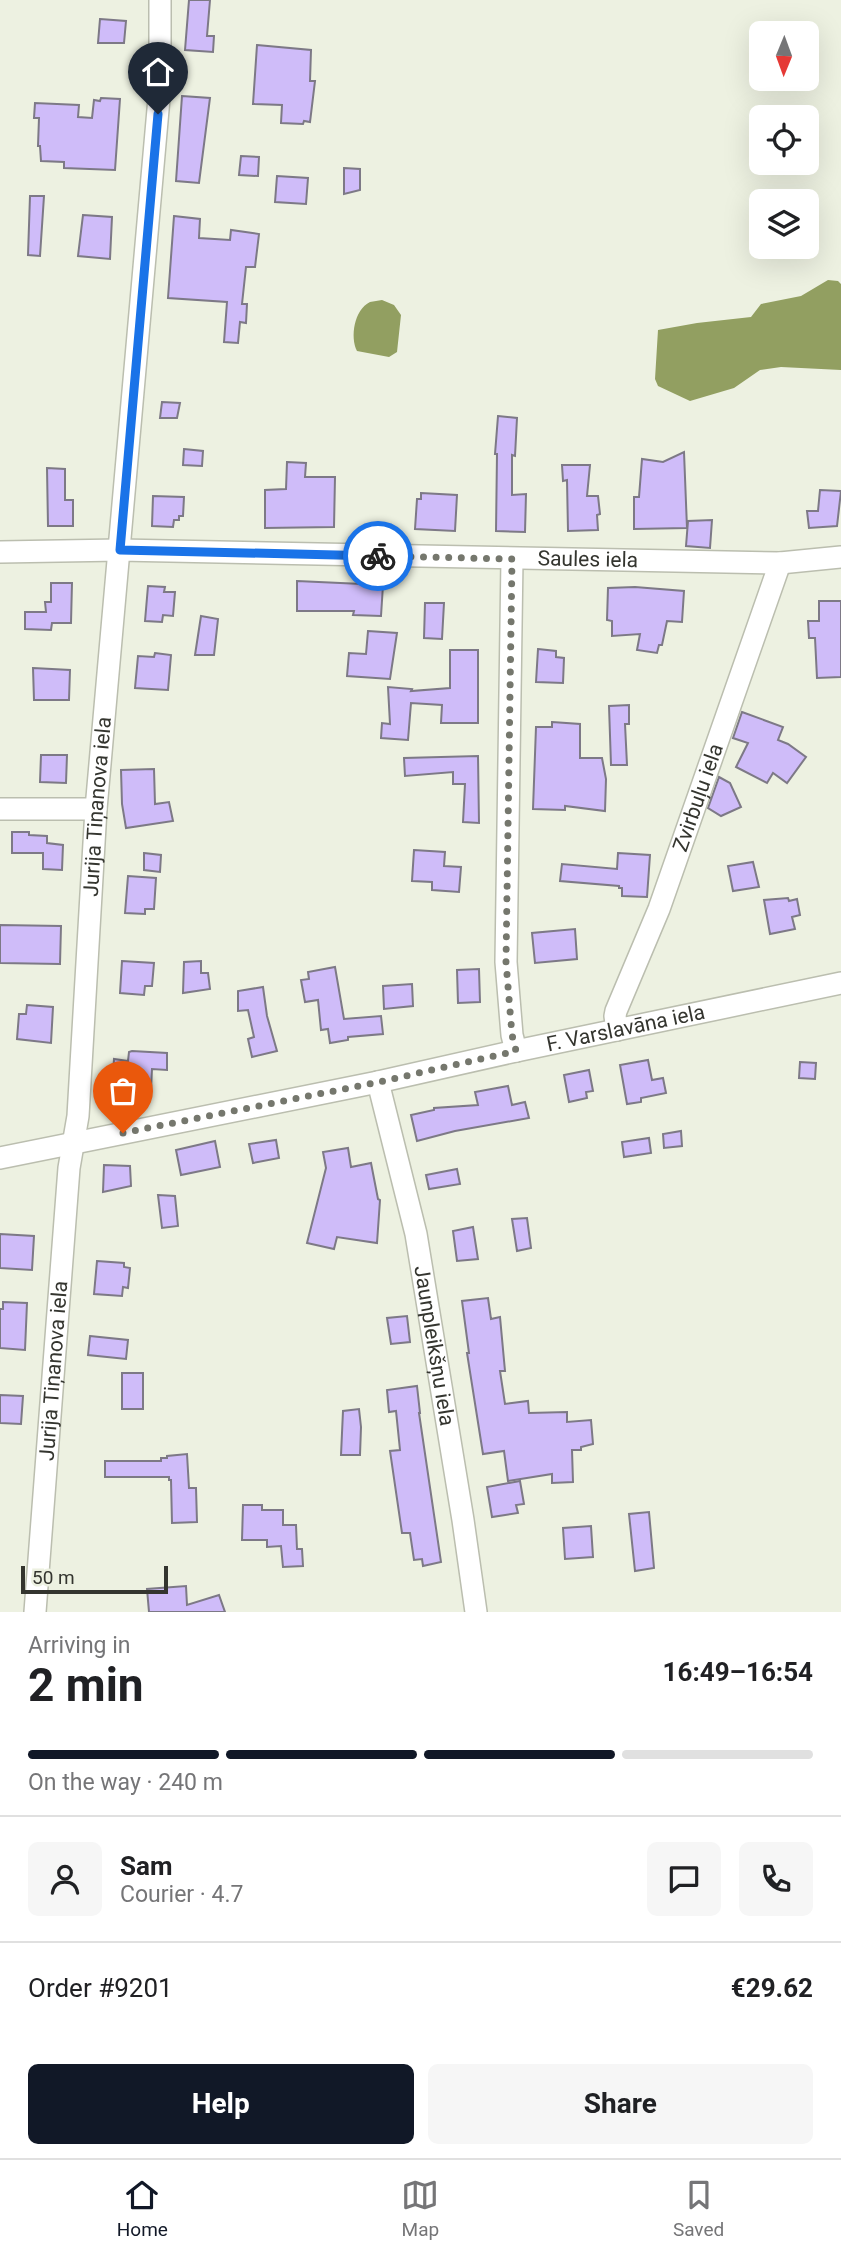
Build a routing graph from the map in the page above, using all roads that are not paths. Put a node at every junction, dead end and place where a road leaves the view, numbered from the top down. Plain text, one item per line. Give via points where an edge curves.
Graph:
1 (160, 0) edge
2 (120, 550) junction
3 (0, 552) edge
4 (841, 557) edge
5 (512, 559) junction
6 (779, 563) junction
7 (0, 809) edge
8 (96, 809) junction
9 (841, 983) edge
10 (617, 1030) junction
11 (516, 1051) junction
12 (379, 1082) junction
13 (72, 1143) junction
14 (0, 1158) edge
15 (35, 1612) edge
16 (476, 1612) edge

1 - 2 street, Jurija Tiņanova iela via 160,88
2 - 3 street, Saules iela
2 - 5 street, Saules iela
2 - 8 street, Jurija Tiņanova iela
4 - 6 street, Saules iela
5 - 6 street, Saules iela
5 - 11 street via 506,962
6 - 10 street, Zvirbuļu iela via 659,909 616,1011
7 - 8 street
8 - 13 street, Jurija Tiņanova iela via 78,1116
9 - 10 street, F. Varslavāna iela
10 - 11 street, F. Varslavāna iela
11 - 12 street, F. Varslavāna iela
12 - 13 street, F. Varslavāna iela
12 - 16 street, Jaunpleikšņu iela via 416,1234
13 - 14 street, F. Varslavāna iela
13 - 15 street, Jurija Tiņanova iela

